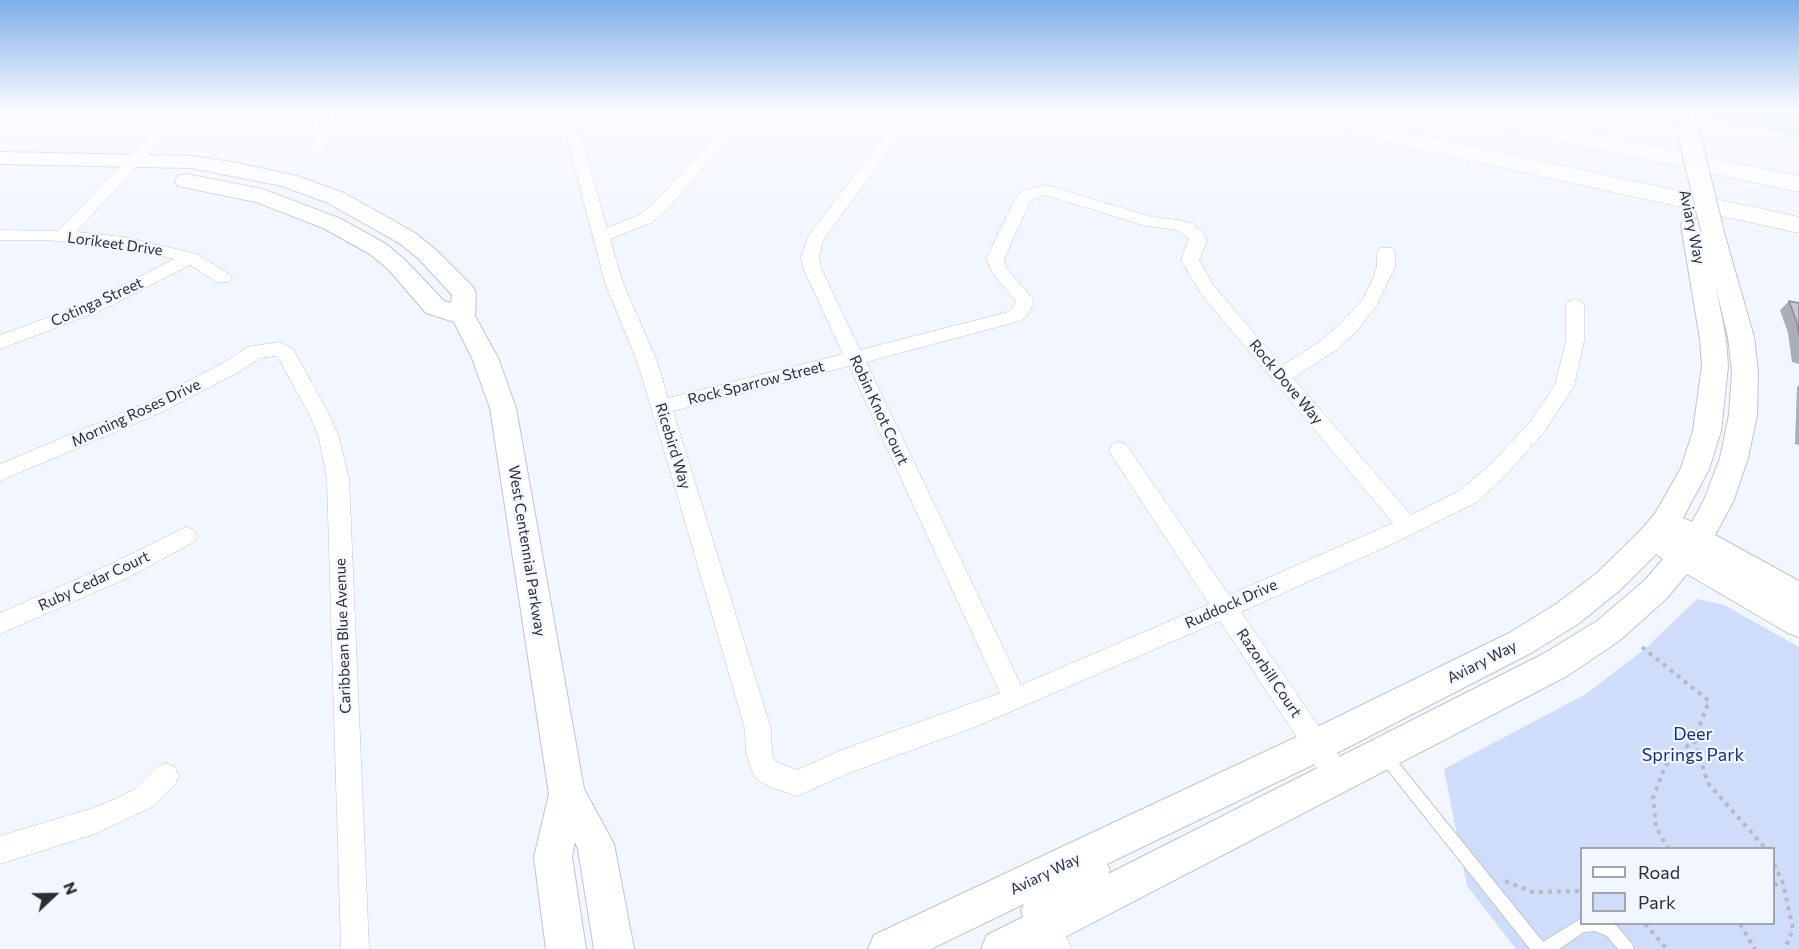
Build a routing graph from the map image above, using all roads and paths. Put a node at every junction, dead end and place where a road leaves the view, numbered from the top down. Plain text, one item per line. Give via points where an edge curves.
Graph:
1 (129, 155) edge
2 (133, 155) edge
3 (579, 155) edge
4 (706, 155) edge
5 (877, 155) edge
6 (1480, 155) edge
7 (1661, 155) edge
8 (1685, 155) edge
9 (0, 158) edge
10 (119, 168) junction
11 (0, 175) edge
12 (1799, 184) edge
13 (1799, 225) edge
14 (1702, 227) junction
15 (0, 235) edge
16 (54, 235) junction
17 (602, 236) junction
18 (1386, 252) dead end
19 (192, 258) junction
20 (223, 278) dead end
21 (1575, 305) dead end
22 (1023, 309) joint
23 (463, 316) junction
24 (0, 342) edge
25 (268, 349) joint
26 (854, 358) junction
27 (1281, 376) junction
28 (661, 407) junction
29 (1119, 450) dead end
30 (0, 473) edge
31 (1407, 525) junction
32 (1660, 530) junction
33 (186, 536) dead end
34 (1691, 549) junction
35 (1799, 597) edge
36 (1223, 607) junction
37 (1799, 623) edge
38 (0, 624) edge
39 (1642, 647) dead end
40 (1015, 699) junction
41 (1694, 740) junction
42 (1317, 745) junction
43 (1384, 755) junction
44 (166, 776) dead end
45 (1338, 777) junction
46 (779, 778) joint
47 (567, 794) junction
48 (1162, 817) junction
49 (1667, 847) edge
50 (1763, 847) edge
51 (0, 850) edge
52 (1775, 868) edge
53 (1483, 879) junction
54 (1783, 883) junction
55 (1775, 885) edge
56 (1580, 891) edge
57 (1588, 925) edge
58 (1597, 925) edge
59 (1646, 925) edge
60 (1741, 925) edge
61 (1052, 938) edge
62 (355, 949) edge
63 (566, 949) edge
64 (614, 949) edge
65 (888, 949) edge
66 (1001, 949) edge
67 (1539, 949) edge
68 (1546, 949) edge
69 (1627, 949) edge
70 (1667, 949) edge
71 (1755, 949) edge
72 (1785, 949) edge

1 - 10 street
2 - 10 street
3 - 17 street, Ricebird Way
4 - 17 street via 645,219
5 - 26 street, Robin Knot Court via 811,248 812,268
6 - 13 highway
7 - 12 highway
8 - 14 main road, Aviary Way, bridge
9 - 10 main road, West Centennial Parkway
10 - 11 main road, West Centennial Parkway
10 - 16 street
10 - 23 main road, West Centennial Parkway via 262,196 331,223 378,249 435,307
10 - 23 main road, West Centennial Parkway via 226,167 336,198 407,238 427,254 464,293
14 - 32 main road, Aviary Way via 1714,387 1707,431 1695,469
14 - 34 main road, Aviary Way via 1739,327 1745,390 1739,438 1728,477
15 - 16 street, Lorikeet Drive
16 - 19 street, Lorikeet Drive via 125,242
17 - 28 street, Ricebird Way via 614,283 647,361
18 - 27 street via 1380,283 1349,327
19 - 20 street, Lorikeet Drive
19 - 24 street, Cotinga Street via 94,307
21 - 31 street, Ruddock Drive via 1575,341 1564,386 1538,426 1469,496
22 - 26 street, Rock Sparrow Street via 1005,320
22 - 27 street, Rock Dove Way via 1025,300 999,270 995,259 1023,200 1046,190 1055,192 1152,222 1179,225 1197,236 1191,260 1198,277
23 - 47 main road, West Centennial Parkway via 485,358 502,408
25 - 30 street, Morning Roses Drive via 248,355 120,424
25 - 62 street, Caribbean Blue Avenue via 286,354 320,416 338,479
26 - 28 street, Rock Sparrow Street
26 - 40 street, Robin Knot Court
27 - 31 street, Rock Dove Way
28 - 46 street, Ricebird Way via 758,729 759,753 765,770
29 - 36 street, Razorbill Court
31 - 36 street, Ruddock Drive
32 - 34 main road
32 - 42 main road, Aviary Way via 1608,582 1545,629
33 - 38 street, Ruby Cedar Court via 117,572
34 - 35 main road
34 - 37 main road
34 - 43 main road, Aviary Way via 1656,589 1581,650
36 - 40 street, Ruddock Drive
36 - 42 street, Razorbill Court
39 - 41 path via 1709,701
40 - 46 street, Ruddock Drive via 797,783
41 - 49 path via 1665,766 1653,798 1656,827
41 - 50 path via 1708,783
42 - 45 street, Razorbill Court
42 - 48 main road, Aviary Way
43 - 45 main road, Aviary Way
43 - 53 lane
44 - 51 street via 129,807
45 - 61 main road, Aviary Way
47 - 63 main road, West Centennial Parkway via 553,857
47 - 64 main road, West Centennial Parkway via 596,844
48 - 61 main road via 1122,853 1046,900 1040,911
48 - 65 main road, Aviary Way
52 - 54 path
53 - 56 path via 1510,881 1533,892
53 - 67 lane
54 - 55 path
54 - 72 path via 1793,929
57 - 68 lane
58 - 69 lane via 1612,931
59 - 70 path
60 - 71 path
61 - 66 main road, Aviary Way

